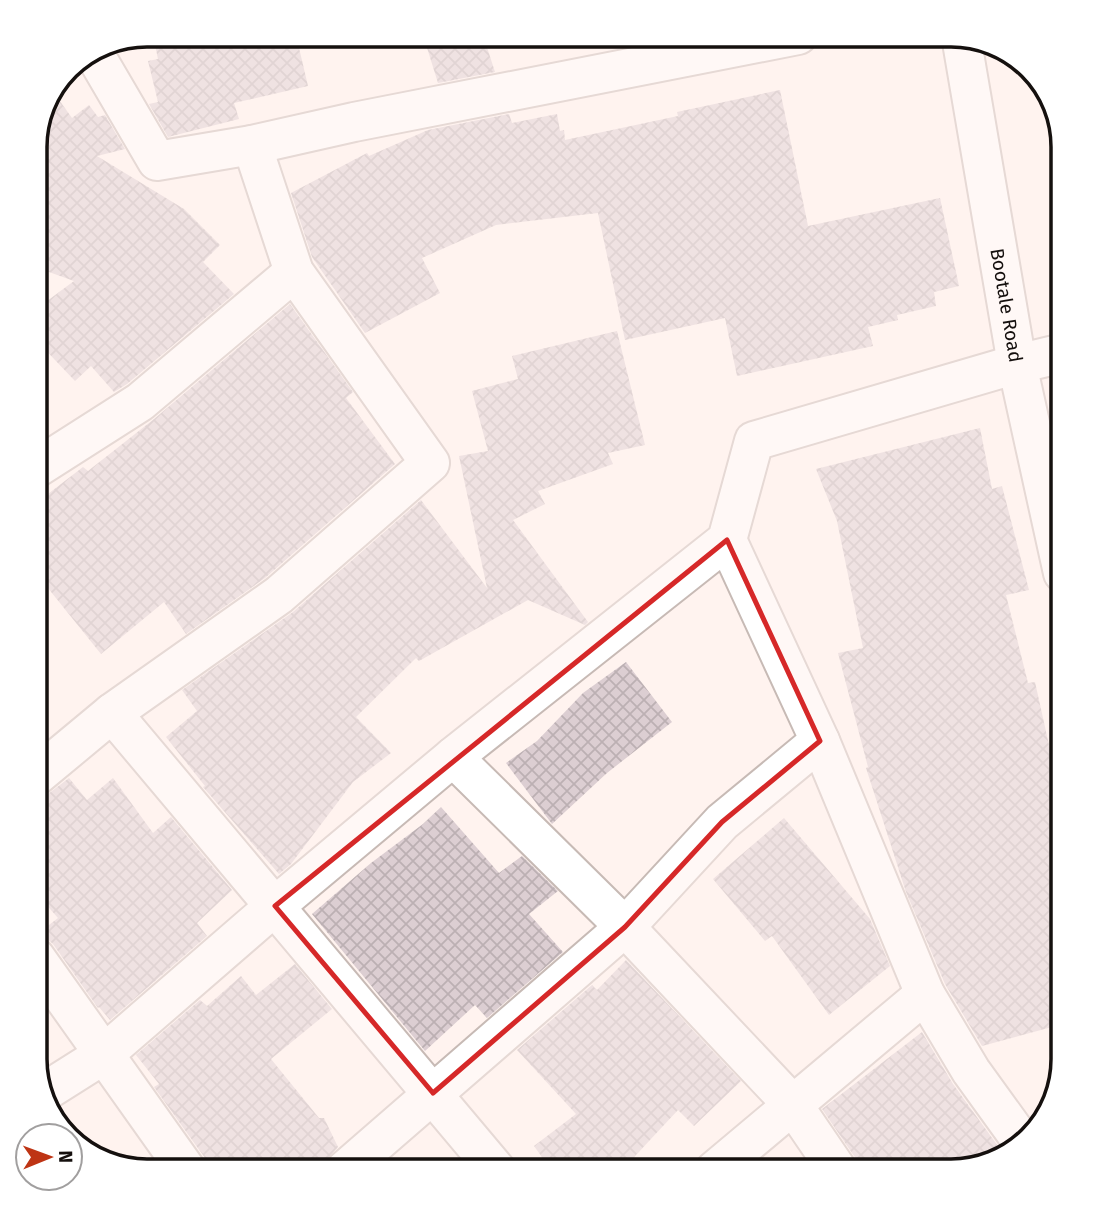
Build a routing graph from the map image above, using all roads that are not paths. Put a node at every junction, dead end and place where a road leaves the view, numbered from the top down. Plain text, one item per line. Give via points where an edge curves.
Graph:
1 (737, 47) edge
2 (963, 48) edge
3 (98, 60) edge
4 (252, 145) junction
5 (293, 272) junction
6 (1051, 357) edge
7 (1017, 364) junction
8 (47, 461) edge
9 (1051, 518) edge
10 (727, 540) junction
11 (112, 713) junction
12 (820, 741) junction
13 (453, 757) junction
14 (47, 767) edge
15 (275, 906) junction
16 (625, 927) junction
17 (47, 974) edge
18 (925, 994) junction
19 (103, 1055) junction
20 (52, 1087) edge
21 (433, 1093) junction
22 (793, 1105) junction
23 (1016, 1133) edge
24 (178, 1159) edge
25 (358, 1159) edge
26 (487, 1159) edge
27 (728, 1159) edge
28 (830, 1159) edge

1 - 4 street
2 - 7 street, Bootale Road
3 - 4 street via 157,161
4 - 5 street
5 - 8 street via 140,402
5 - 11 street via 430,463 279,595
6 - 7 street
7 - 9 street, Bootale Road
7 - 10 street via 754,441
10 - 12 street
10 - 13 street
11 - 14 street
11 - 15 street
12 - 16 street via 722,822
12 - 18 street
13 - 15 street
13 - 16 street
15 - 19 street
15 - 21 street
16 - 21 street
16 - 22 street
17 - 19 street
18 - 22 street
18 - 23 street via 971,1071
19 - 20 street
19 - 24 street
21 - 25 street
21 - 26 street
22 - 27 street
22 - 28 street

